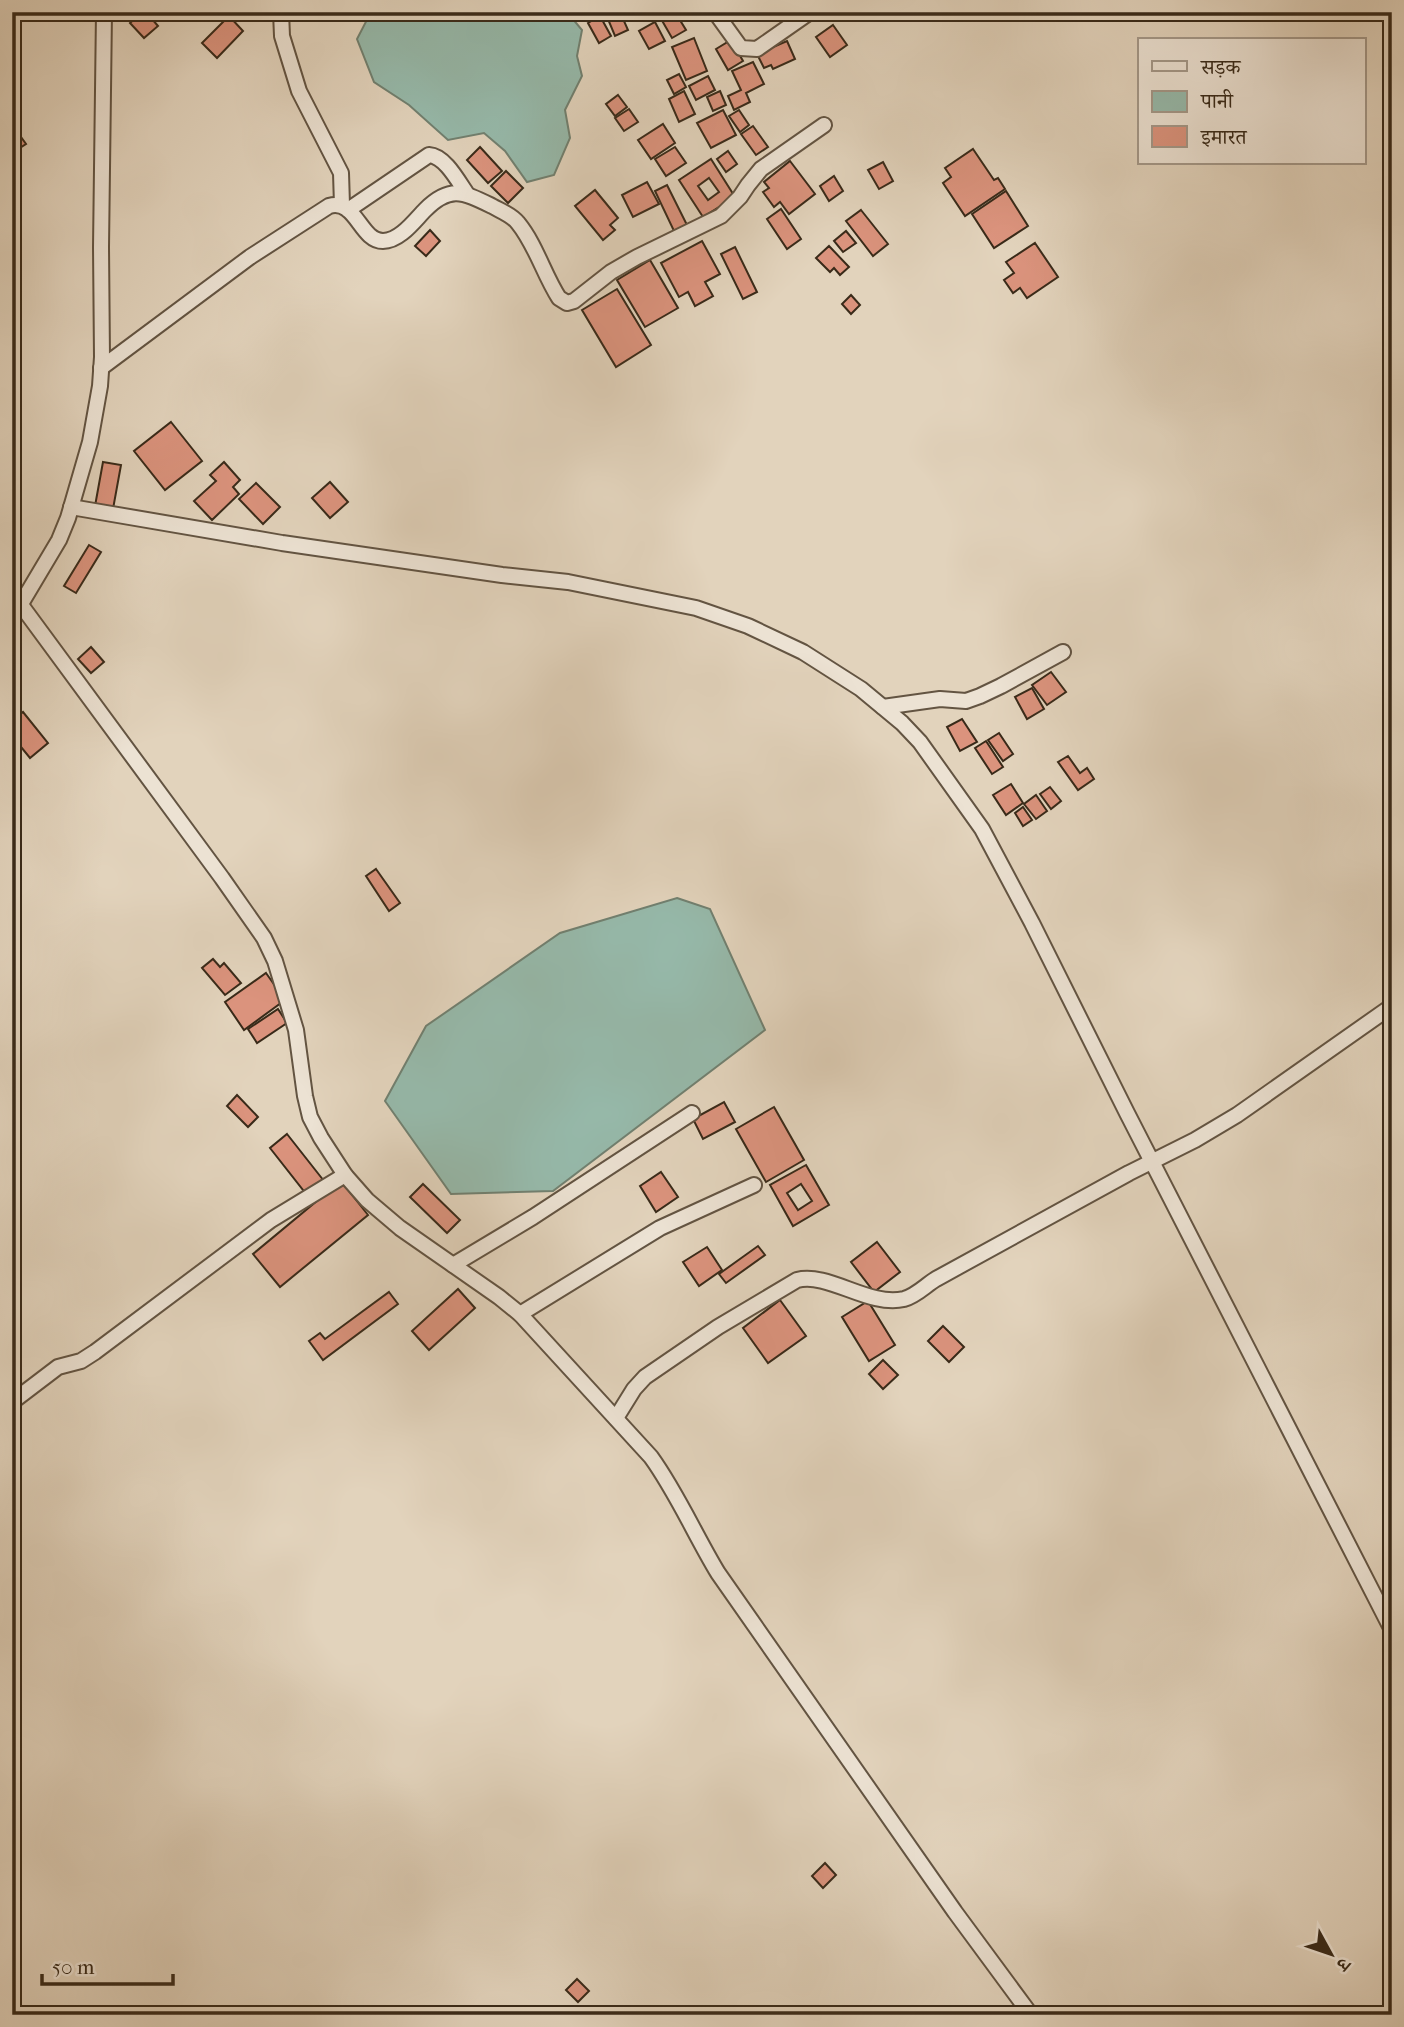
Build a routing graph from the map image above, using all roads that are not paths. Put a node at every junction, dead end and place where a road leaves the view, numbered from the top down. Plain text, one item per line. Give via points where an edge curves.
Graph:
1 (104, 12) edge
2 (281, 12) edge
3 (715, 12) edge
4 (810, 12) edge
5 (824, 125) dead end
6 (467, 194) junction
7 (345, 207) junction
8 (101, 368) junction
9 (70, 512) junction
10 (21, 605) junction
11 (12, 619) edge
12 (1063, 652) dead end
13 (883, 707) junction
14 (1392, 1006) edge
15 (692, 1113) dead end
16 (1148, 1164) junction
17 (345, 1175) junction
18 (754, 1185) dead end
19 (453, 1265) junction
20 (520, 1314) junction
21 (12, 1402) edge
22 (616, 1418) junction
23 (1392, 1630) edge
24 (1031, 2015) edge

1 - 8 street
2 - 7 street via 282,36 299,91 341,173
3 - 4 street via 741,48 757,50
5 - 6 street via 761,169 721,216 611,272 574,302 559,298 519,223
6 - 7 street via 444,195 404,231 384,241 369,234
6 - 7 street via 440,159 429,155
7 - 8 street via 329,206 250,257
8 - 9 street via 90,442
9 - 10 street
9 - 13 street via 568,582 670,602 779,640 835,671
10 - 11 street
10 - 17 street via 264,938 296,1030 310,1116
12 - 13 street via 966,701 940,699
13 - 16 street via 919,742 982,829
14 - 16 street via 1237,1115
15 - 19 street
16 - 22 street via 906,1298 886,1300 815,1279 797,1280 645,1377
16 - 23 street
17 - 19 street via 400,1228
17 - 21 street via 271,1220 95,1352 58,1367
18 - 20 street via 660,1228
19 - 20 street
20 - 22 street
22 - 24 street via 666,1478 718,1573

